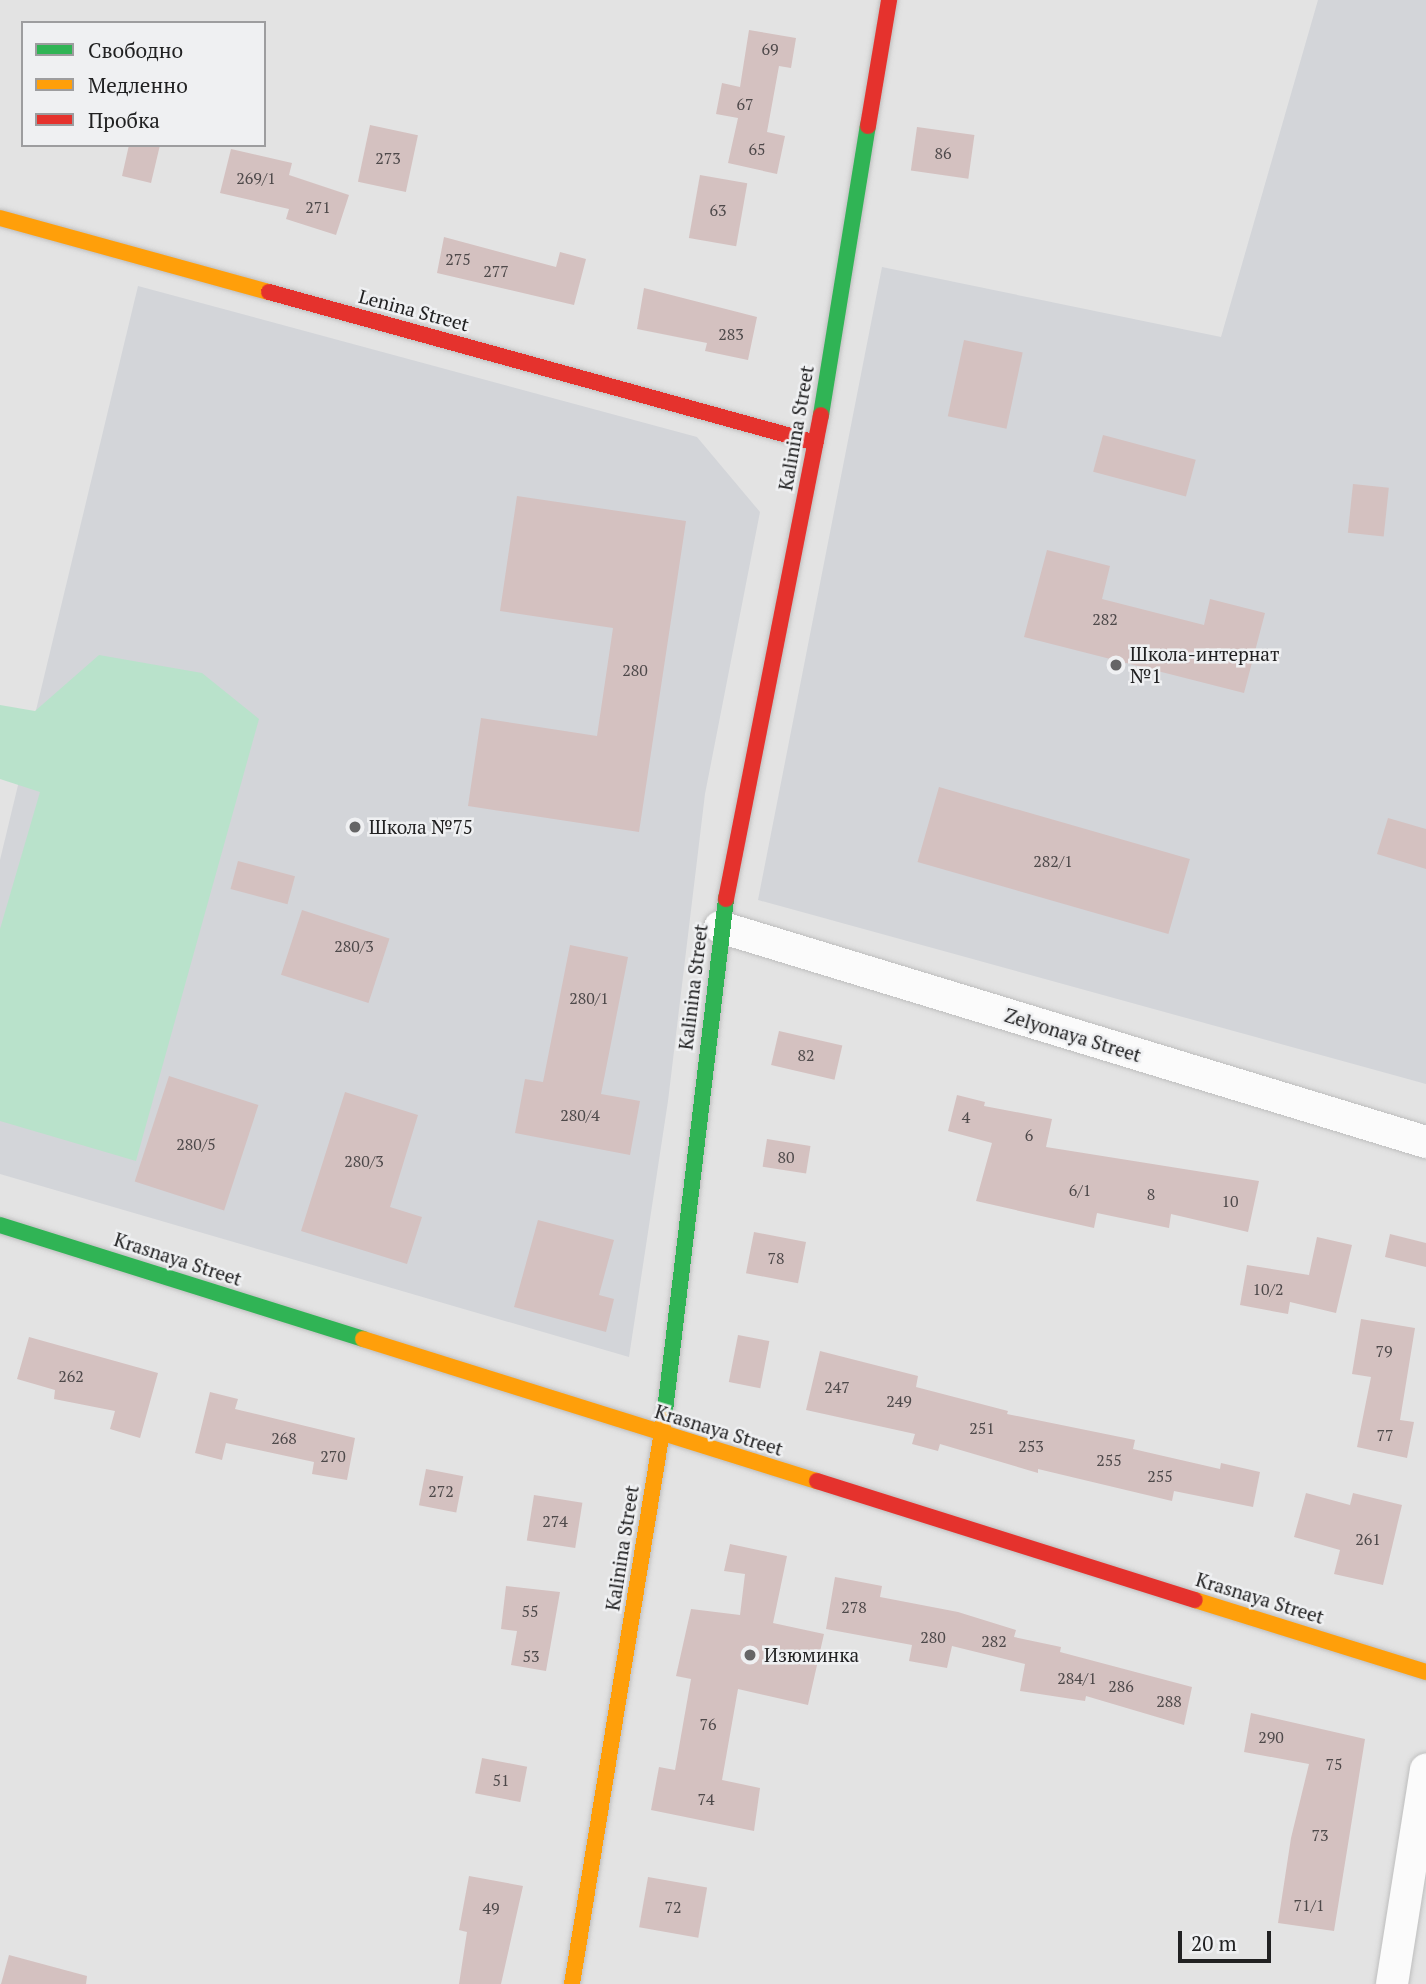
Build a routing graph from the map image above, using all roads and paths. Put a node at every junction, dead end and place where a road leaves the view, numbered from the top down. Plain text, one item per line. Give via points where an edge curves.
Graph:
1 (888, 0) edge
2 (0, 218) edge
3 (816, 443) junction
4 (720, 928) junction
5 (1426, 1142) edge
6 (0, 1225) edge
7 (662, 1434) junction
8 (1426, 1672) edge
9 (1426, 1770) edge
10 (572, 1984) edge
11 (1392, 1984) edge

1 - 3 street, Kalinina Street
2 - 3 street, Lenina Street
3 - 4 street, Kalinina Street
4 - 5 street, Zelyonaya Street
4 - 7 street, Kalinina Street
6 - 7 street, Krasnaya Street
7 - 8 street, Krasnaya Street
7 - 10 street, Kalinina Street
9 - 11 street

